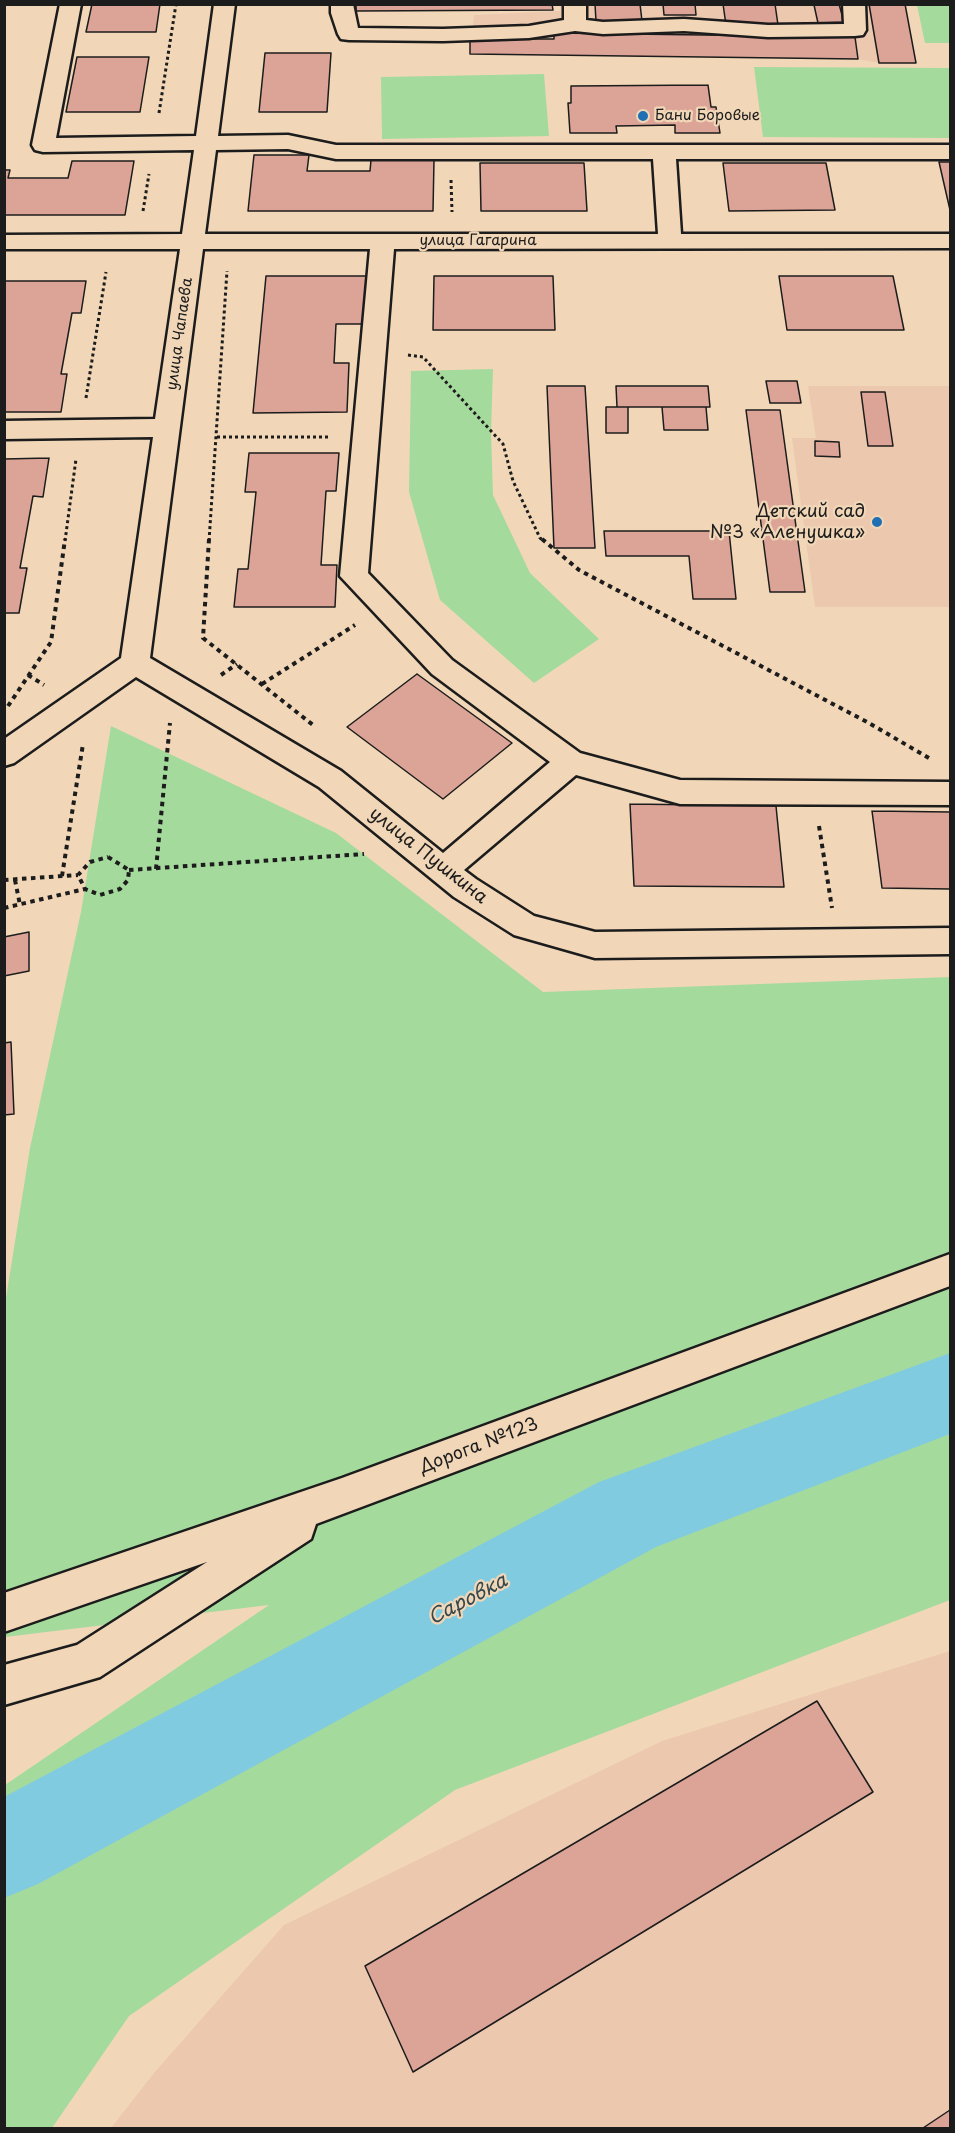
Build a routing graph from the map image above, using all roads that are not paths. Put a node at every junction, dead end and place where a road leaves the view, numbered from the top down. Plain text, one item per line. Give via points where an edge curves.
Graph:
1 (71, 4) edge
2 (225, 4) edge
3 (342, 4) edge
4 (854, 4) edge
5 (575, 15) edge
6 (206, 144) junction
7 (951, 152) edge
8 (664, 153) junction
9 (670, 241) junction
10 (951, 241) edge
11 (4, 242) edge
12 (192, 242) junction
13 (383, 242) junction
14 (167, 428) junction
15 (4, 430) edge
16 (135, 663) junction
17 (4, 755) edge
18 (571, 762) junction
19 (951, 793) edge
20 (443, 870) junction
21 (951, 941) edge
22 (951, 1270) edge
23 (342, 1497) junction
24 (4, 1614) edge
25 (4, 1685) edge

1 - 6 street via 44,146
2 - 6 street, улица Чапаева
3 - 5 street via 350,34 529,32
4 - 5 street via 855,30 768,31 684,24 603,28
6 - 8 street via 288,142 336,153
6 - 12 street, улица Чапаева
7 - 8 street
8 - 9 street
9 - 10 street, улица Гагарина
9 - 13 street, улица Гагарина
11 - 12 street, улица Гагарина
12 - 13 street, улица Гагарина
12 - 14 street, улица Чапаева
13 - 18 street via 354,576 442,667
14 - 15 street
14 - 16 street, улица Чапаева
16 - 17 street
16 - 20 street, улица Пушкина via 330,779
18 - 19 street via 680,792
18 - 20 street
20 - 21 street, улица Пушкина via 525,926 595,945
22 - 23 street, Дорога №123
23 - 24 street, Дорога №123
23 - 25 street via 86,1663

